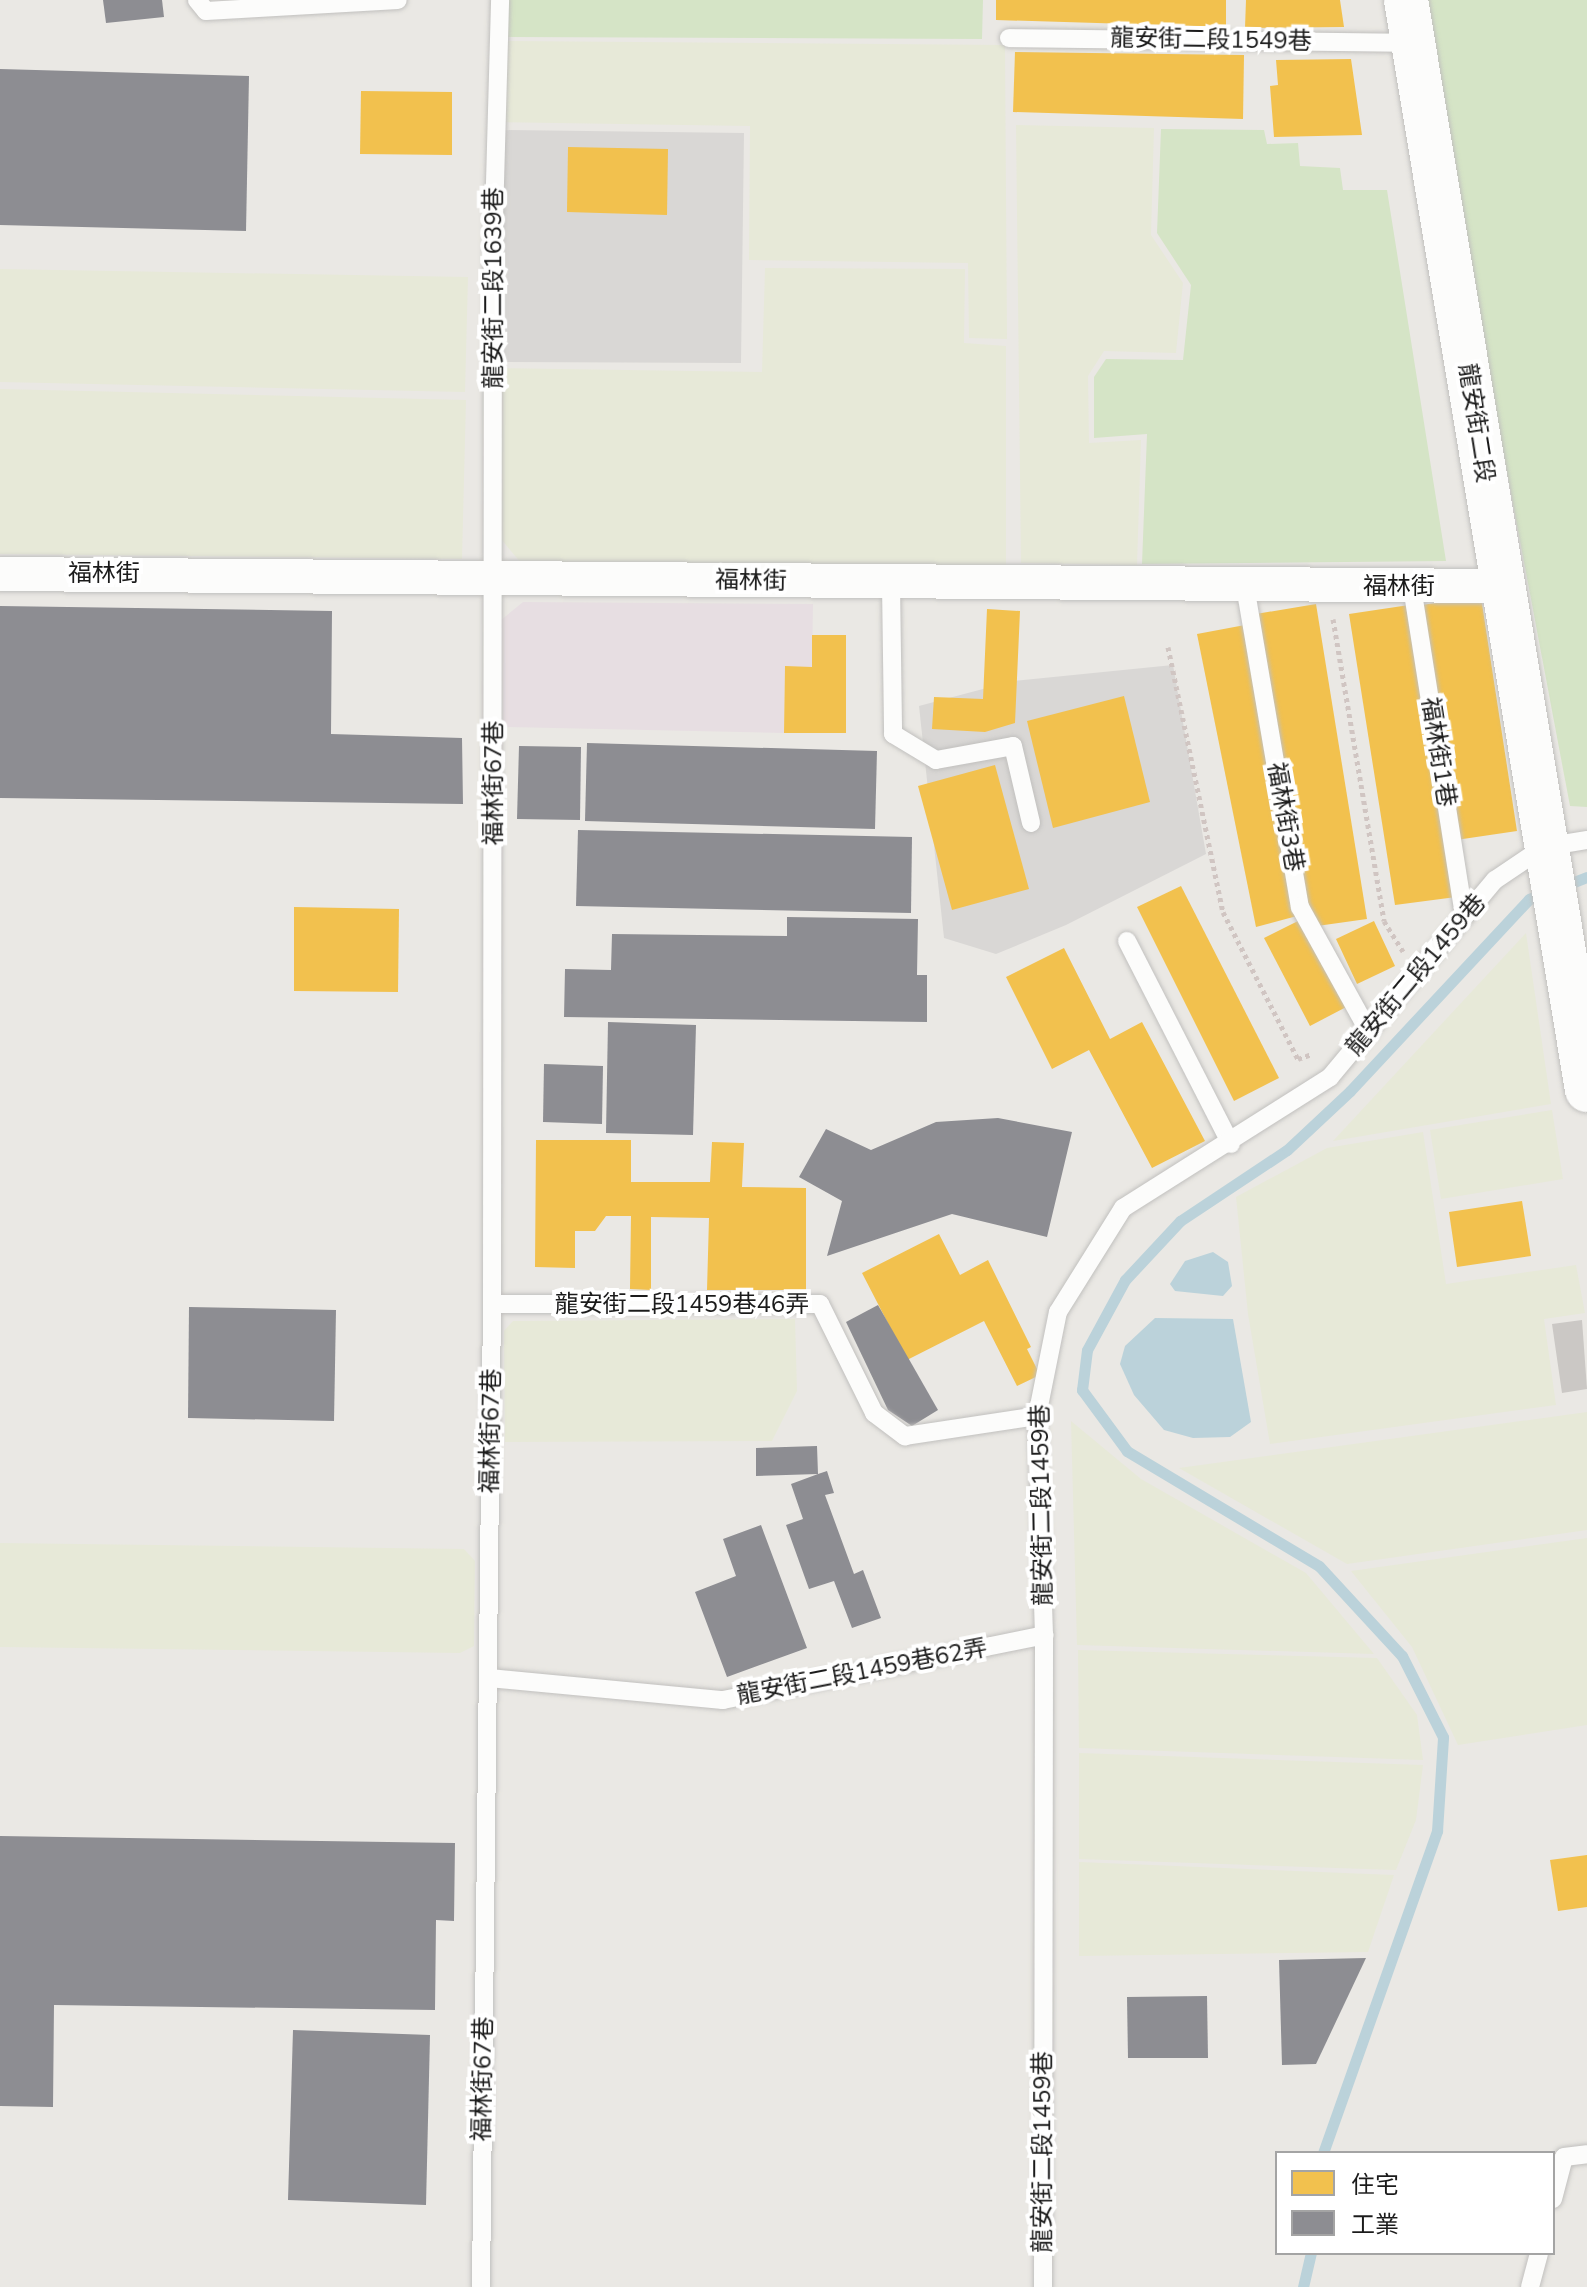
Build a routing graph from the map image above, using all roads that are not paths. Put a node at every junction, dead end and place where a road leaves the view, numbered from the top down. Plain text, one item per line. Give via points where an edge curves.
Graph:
1 (197, 0) edge
2 (398, 0) edge
3 (500, 0) edge
4 (1406, 0) edge
5 (1009, 38) dead end
6 (1413, 43) junction
7 (0, 574) edge
8 (495, 576) junction
9 (891, 584) junction
10 (1245, 586) junction
11 (1503, 586) junction
12 (1412, 587) junction
13 (1031, 823) dead end
14 (1587, 840) edge
15 (1544, 847) junction
16 (1464, 917) junction
17 (1127, 941) dead end
18 (1369, 1032) junction
19 (1587, 1090) edge
20 (1231, 1144) junction
21 (492, 1304) junction
22 (1037, 1416) junction
23 (1044, 1635) junction
24 (489, 1678) junction
25 (1587, 2154) edge
26 (1555, 2191) edge
27 (1538, 2255) edge
28 (481, 2287) edge
29 (1043, 2287) edge
30 (1530, 2287) edge

1 - 2 lane via 206,11
3 - 8 lane, 龍安街二段1639巷 via 493,254
4 - 6 street, 龍安街二段
5 - 6 lane, 龍安街二段1549巷
6 - 11 street, 龍安街二段
7 - 8 street, 福林街
8 - 9 street, 福林街
8 - 21 lane, 福林街67巷
9 - 10 street, 福林街
9 - 13 lane via 893,734 936,760 1013,746
10 - 12 street, 福林街
10 - 18 lane, 福林街3巷 via 1300,907
11 - 12 street, 福林街
11 - 15 street, 龍安街二段
12 - 16 lane, 福林街1巷
14 - 15 lane
15 - 16 lane, 龍安街二段1459巷 via 1495,880
15 - 19 street, 龍安街二段
16 - 18 lane, 龍安街二段1459巷
17 - 20 lane
18 - 20 lane, 龍安街二段1459巷 via 1330,1077
20 - 22 lane, 龍安街二段1459巷 via 1123,1208 1058,1312
21 - 22 lane, 龍安街二段1459巷46弄 via 820,1304 874,1413 905,1436
21 - 24 lane, 福林街67巷
22 - 23 lane, 龍安街二段1459巷
23 - 24 lane, 龍安街二段1459巷62弄 via 723,1700
23 - 29 lane, 龍安街二段1459巷
24 - 28 lane, 福林街67巷
25 - 26 lane via 1564,2157
27 - 30 lane

